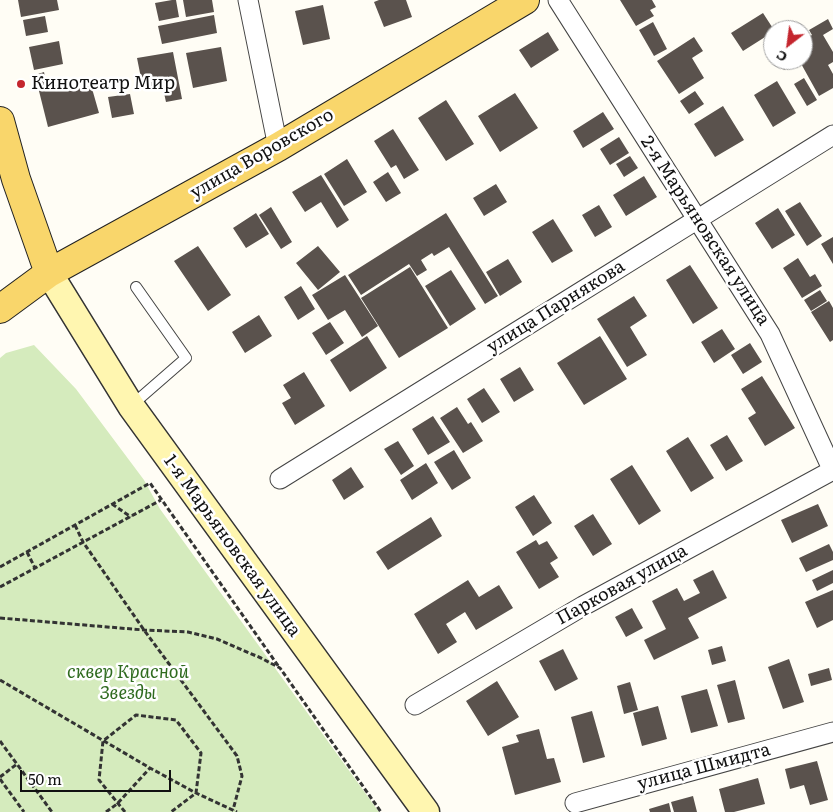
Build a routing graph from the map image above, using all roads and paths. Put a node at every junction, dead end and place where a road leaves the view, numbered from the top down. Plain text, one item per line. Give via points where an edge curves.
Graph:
1 (248, 0) edge
2 (558, 0) edge
3 (522, 1) edge
4 (0, 121) edge
5 (833, 135) edge
6 (278, 147) junction
7 (697, 218) junction
8 (49, 273) junction
9 (136, 287) dead end
10 (0, 309) edge
11 (131, 406) junction
12 (833, 471) edge
13 (280, 480) dead end
14 (161, 500) junction
15 (112, 504) junction
16 (131, 517) junction
17 (75, 525) junction
18 (83, 542) junction
19 (27, 552) junction
20 (0, 567) edge
21 (35, 568) junction
22 (0, 587) edge
23 (0, 618) edge
24 (144, 630) junction
25 (280, 668) junction
26 (0, 680) edge
27 (414, 705) dead end
28 (833, 732) edge
29 (0, 741) edge
30 (103, 741) junction
31 (17, 764) junction
32 (150, 768) junction
33 (0, 778) edge
34 (196, 793) junction
35 (575, 803) dead end
36 (117, 804) junction
37 (235, 811) edge
38 (24, 812) edge
39 (52, 812) edge
40 (106, 812) edge
41 (125, 812) edge
42 (171, 812) edge
43 (381, 812) edge
44 (426, 812) edge

1 - 6 street
2 - 7 street, 2-я Марьяновская улица
3 - 6 main road, улица Воровского
4 - 8 main road via 16,179
5 - 7 street, улица Парнякова
6 - 8 main road, улица Воровского
7 - 12 street, 2-я Марьяновская улица via 770,334
7 - 13 street, улица Парнякова
8 - 10 main road, улица Воровского
8 - 11 main road, 1-я Марьяновская улица
9 - 11 lane via 186,358
11 - 44 main road, 1-я Марьяновская улица
12 - 27 street, Парковая улица via 583,606
14 - 15 path via 150,483
14 - 16 path
14 - 25 path
15 - 16 path
15 - 17 path
16 - 18 path
17 - 18 path
17 - 19 path
18 - 21 path
18 - 24 path
19 - 20 path
19 - 21 path
21 - 22 path
23 - 24 path
24 - 25 path via 188,632 217,640
24 - 37 path via 237,756 242,776
25 - 43 path
26 - 30 path
28 - 35 street, улица Шмидта
29 - 31 path
30 - 32 path
30 - 34 path via 136,715 176,720 201,753
30 - 36 path via 99,780
31 - 33 path
31 - 39 path
32 - 34 path
32 - 36 path
33 - 38 path
34 - 37 path
34 - 42 path
36 - 40 path
36 - 41 path

